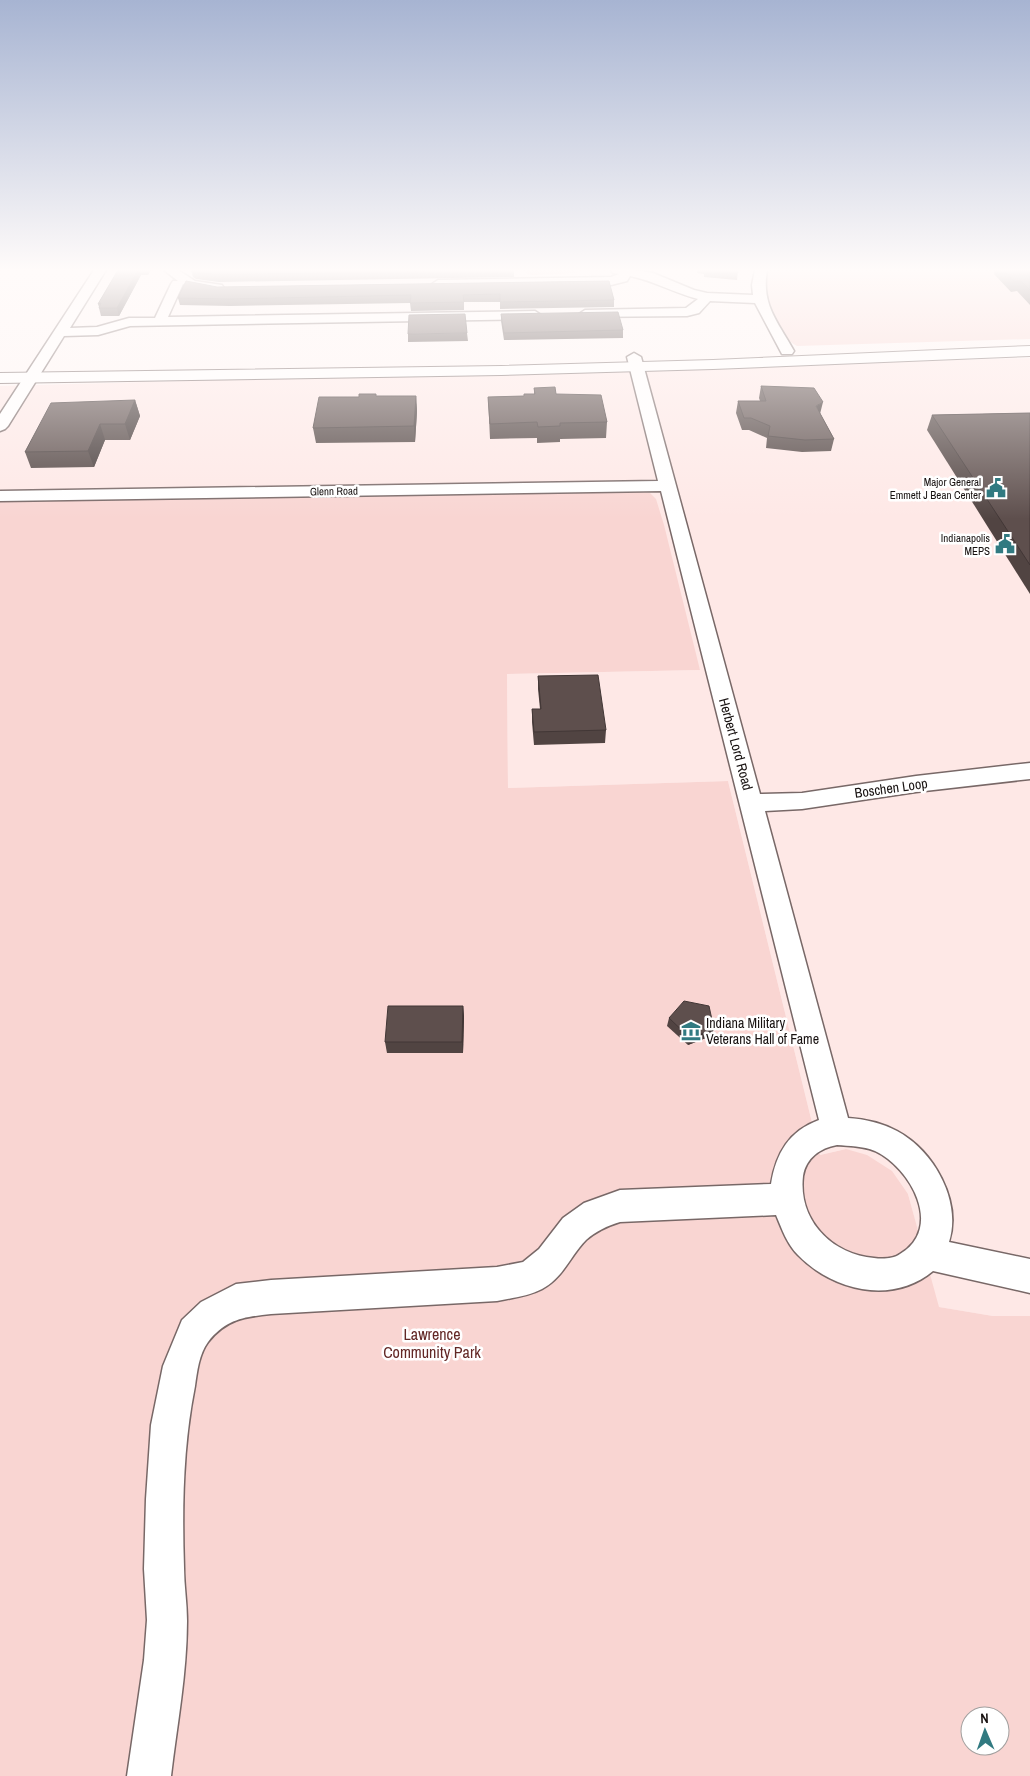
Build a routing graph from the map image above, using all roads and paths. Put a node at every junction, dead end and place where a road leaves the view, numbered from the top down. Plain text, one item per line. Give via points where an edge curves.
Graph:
1 (48, 353) edge
2 (761, 353) edge
3 (963, 353) edge
4 (636, 362) junction
5 (0, 368) edge
6 (35, 373) junction
7 (0, 378) edge
8 (0, 426) edge
9 (668, 486) junction
10 (0, 496) edge
11 (1030, 771) edge
12 (751, 803) junction
13 (837, 1131) junction
14 (786, 1200) junction
15 (928, 1253) junction
16 (1030, 1276) edge
17 (149, 1776) edge

1 - 6 street
2 - 4 main road
3 - 4 main road
4 - 6 main road via 258,377
4 - 9 street, Herbert Lord Road
5 - 6 main road
6 - 7 main road
6 - 8 street
9 - 10 street, Glenn Road
9 - 12 street, Herbert Lord Road
11 - 12 street, Boschen Loop via 802,801
12 - 13 street, Herbert Lord Road
13 - 14 street via 818,1136 802,1146 791,1160 786,1179
13 - 15 street via 862,1132 887,1142 910,1158 927,1180 936,1206 937,1231
14 - 15 street via 793,1221 806,1241 825,1258 847,1270 870,1276 893,1275 913,1267
14 - 17 street via 620,1206 595,1214 574,1229 551,1261 531,1277 497,1284 236,1301 213,1314 194,1332 181,1366 170,1426 165,1499 165,1660
15 - 16 street

